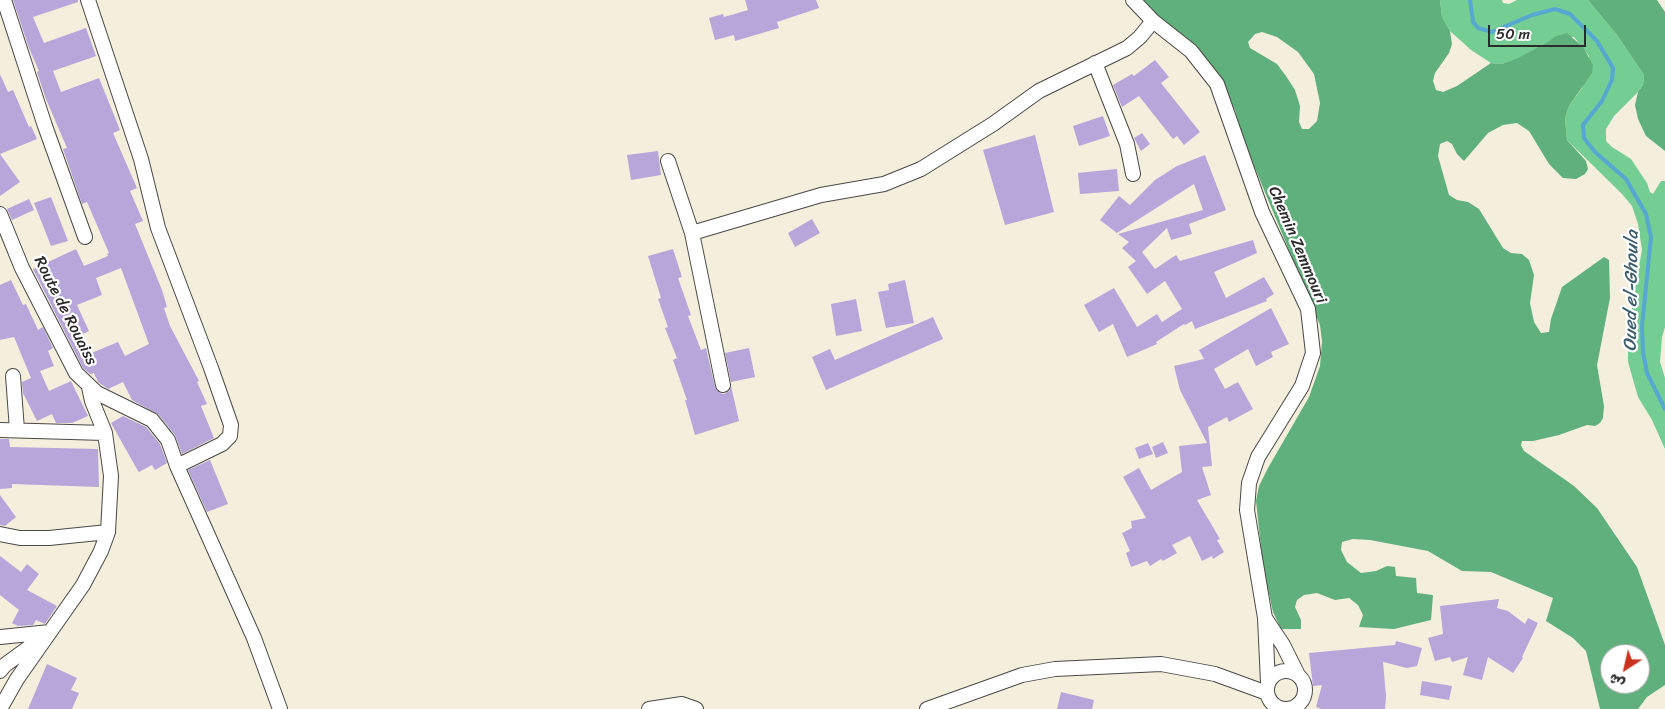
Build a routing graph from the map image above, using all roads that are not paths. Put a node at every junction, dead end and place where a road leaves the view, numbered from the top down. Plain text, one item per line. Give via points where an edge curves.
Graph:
1 (4, 0) edge
2 (88, 0) edge
3 (1133, 0) edge
4 (1153, 20) junction
5 (1095, 63) junction
6 (668, 161) dead end
7 (1133, 174) dead end
8 (0, 214) edge
9 (692, 233) junction
10 (85, 237) dead end
11 (13, 376) dead end
12 (723, 385) dead end
13 (89, 387) junction
14 (0, 430) edge
15 (17, 430) junction
16 (105, 433) junction
17 (177, 466) junction
18 (108, 532) junction
19 (0, 534) edge
20 (1264, 618) junction
21 (50, 632) junction
22 (0, 637) edge
23 (0, 671) edge
24 (1298, 675) junction
25 (1271, 697) edge
26 (1302, 703) edge
27 (0, 709) edge
28 (280, 709) edge
29 (649, 709) edge
30 (696, 709) edge
31 (928, 709) edge

1 - 10 street
2 - 17 street via 141,159 153,214 231,425 230,436 222,444
3 - 4 street, Chemin Zemmouri
4 - 5 street via 1127,48
4 - 20 street, Chemin Zemmouri via 1191,51 1217,84 1262,212 1308,309 1313,352 1302,386 1258,457 1248,490
5 - 7 street via 1127,144
5 - 9 street via 1039,91 921,169 884,184 821,195
6 - 9 street
8 - 13 street, Route de Rouaiss via 22,268 76,373
9 - 12 street
11 - 15 street
13 - 16 street
13 - 17 street, Route de Rouaiss via 152,420 168,440
14 - 15 street
15 - 16 street
16 - 18 street via 111,476
17 - 28 street, Route de Rouaiss via 254,638
18 - 19 street via 49,538
18 - 21 street via 102,551 83,585
20 - 24 street, Chemin Zemmouri
20 - 25 street, Chemin Zemmouri
21 - 22 street
21 - 23 street
21 - 27 street
24 - 25 street via 1292,671 1278,672 1272,677
24 - 26 street via 1305,686
25 - 26 street via 1287,709
25 - 31 street via 1215,674 1161,664 1055,668 1022,675
29 - 30 street via 682,704

